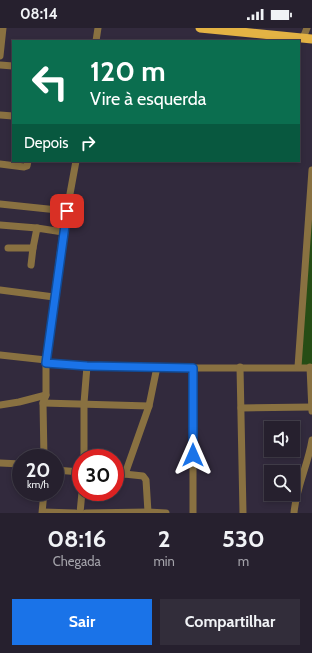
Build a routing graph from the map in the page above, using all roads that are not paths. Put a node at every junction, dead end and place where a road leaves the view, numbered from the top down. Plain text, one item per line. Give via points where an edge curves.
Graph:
1 (3, 28) edge
2 (98, 28) edge
3 (200, 28) edge
4 (307, 28) edge
5 (235, 30) edge
6 (307, 39) edge
7 (96, 40) edge
8 (0, 56) edge
9 (0, 66) edge
10 (12, 66) edge
11 (0, 115) edge
12 (12, 116) edge
13 (28, 162) edge
14 (76, 162) edge
15 (0, 164) edge
16 (312, 170) edge
17 (0, 204) edge
18 (67, 211) junction
19 (0, 224) edge
20 (37, 228) junction
21 (63, 232) junction
22 (8, 248) dead end
23 (33, 248) junction
24 (31, 265) dead end
25 (0, 290) edge
26 (54, 297) junction
27 (0, 355) edge
28 (46, 362) junction
29 (87, 366) junction
30 (157, 367) junction
31 (240, 367) junction
32 (298, 367) junction
33 (193, 368) junction
34 (311, 368) edge
35 (46, 395) junction
36 (43, 403) junction
37 (84, 404) junction
38 (0, 405) edge
39 (149, 406) junction
40 (312, 407) edge
41 (241, 408) junction
42 (312, 411) edge
43 (312, 440) edge
44 (44, 449) edge
45 (84, 449) edge
46 (0, 463) edge
47 (12, 464) edge
48 (125, 474) joint
49 (44, 501) edge
50 (81, 501) edge
51 (144, 512) edge
52 (43, 513) edge
53 (75, 513) edge
54 (80, 513) edge
55 (86, 513) edge
56 (160, 513) edge
57 (166, 513) edge
58 (193, 513) edge
59 (243, 513) edge
60 (294, 513) edge

1 - 8 street
2 - 7 street
3 - 5 main road
4 - 6 street
5 - 6 main road
9 - 10 street
11 - 12 street
13 - 15 street via 24,167
14 - 18 street
16 - 32 street
17 - 18 street
18 - 21 street
19 - 20 street
20 - 21 street
20 - 23 street
21 - 26 street
22 - 23 street
23 - 24 street
25 - 26 street
26 - 28 street
27 - 28 street
28 - 29 street
28 - 35 street
29 - 30 street
29 - 37 street
30 - 33 street
30 - 39 street
31 - 32 street
31 - 33 street
31 - 41 street
32 - 34 street
33 - 58 street
34 - 40 street
35 - 36 street
35 - 38 street
36 - 37 street
36 - 44 street
37 - 39 street
37 - 45 street
39 - 48 street
40 - 41 street
40 - 42 street
41 - 59 street
43 - 60 street
46 - 47 street
48 - 51 street via 143,476 146,480
49 - 52 street
50 - 54 street
51 - 55 street
51 - 56 street
52 - 53 street
56 - 57 street

